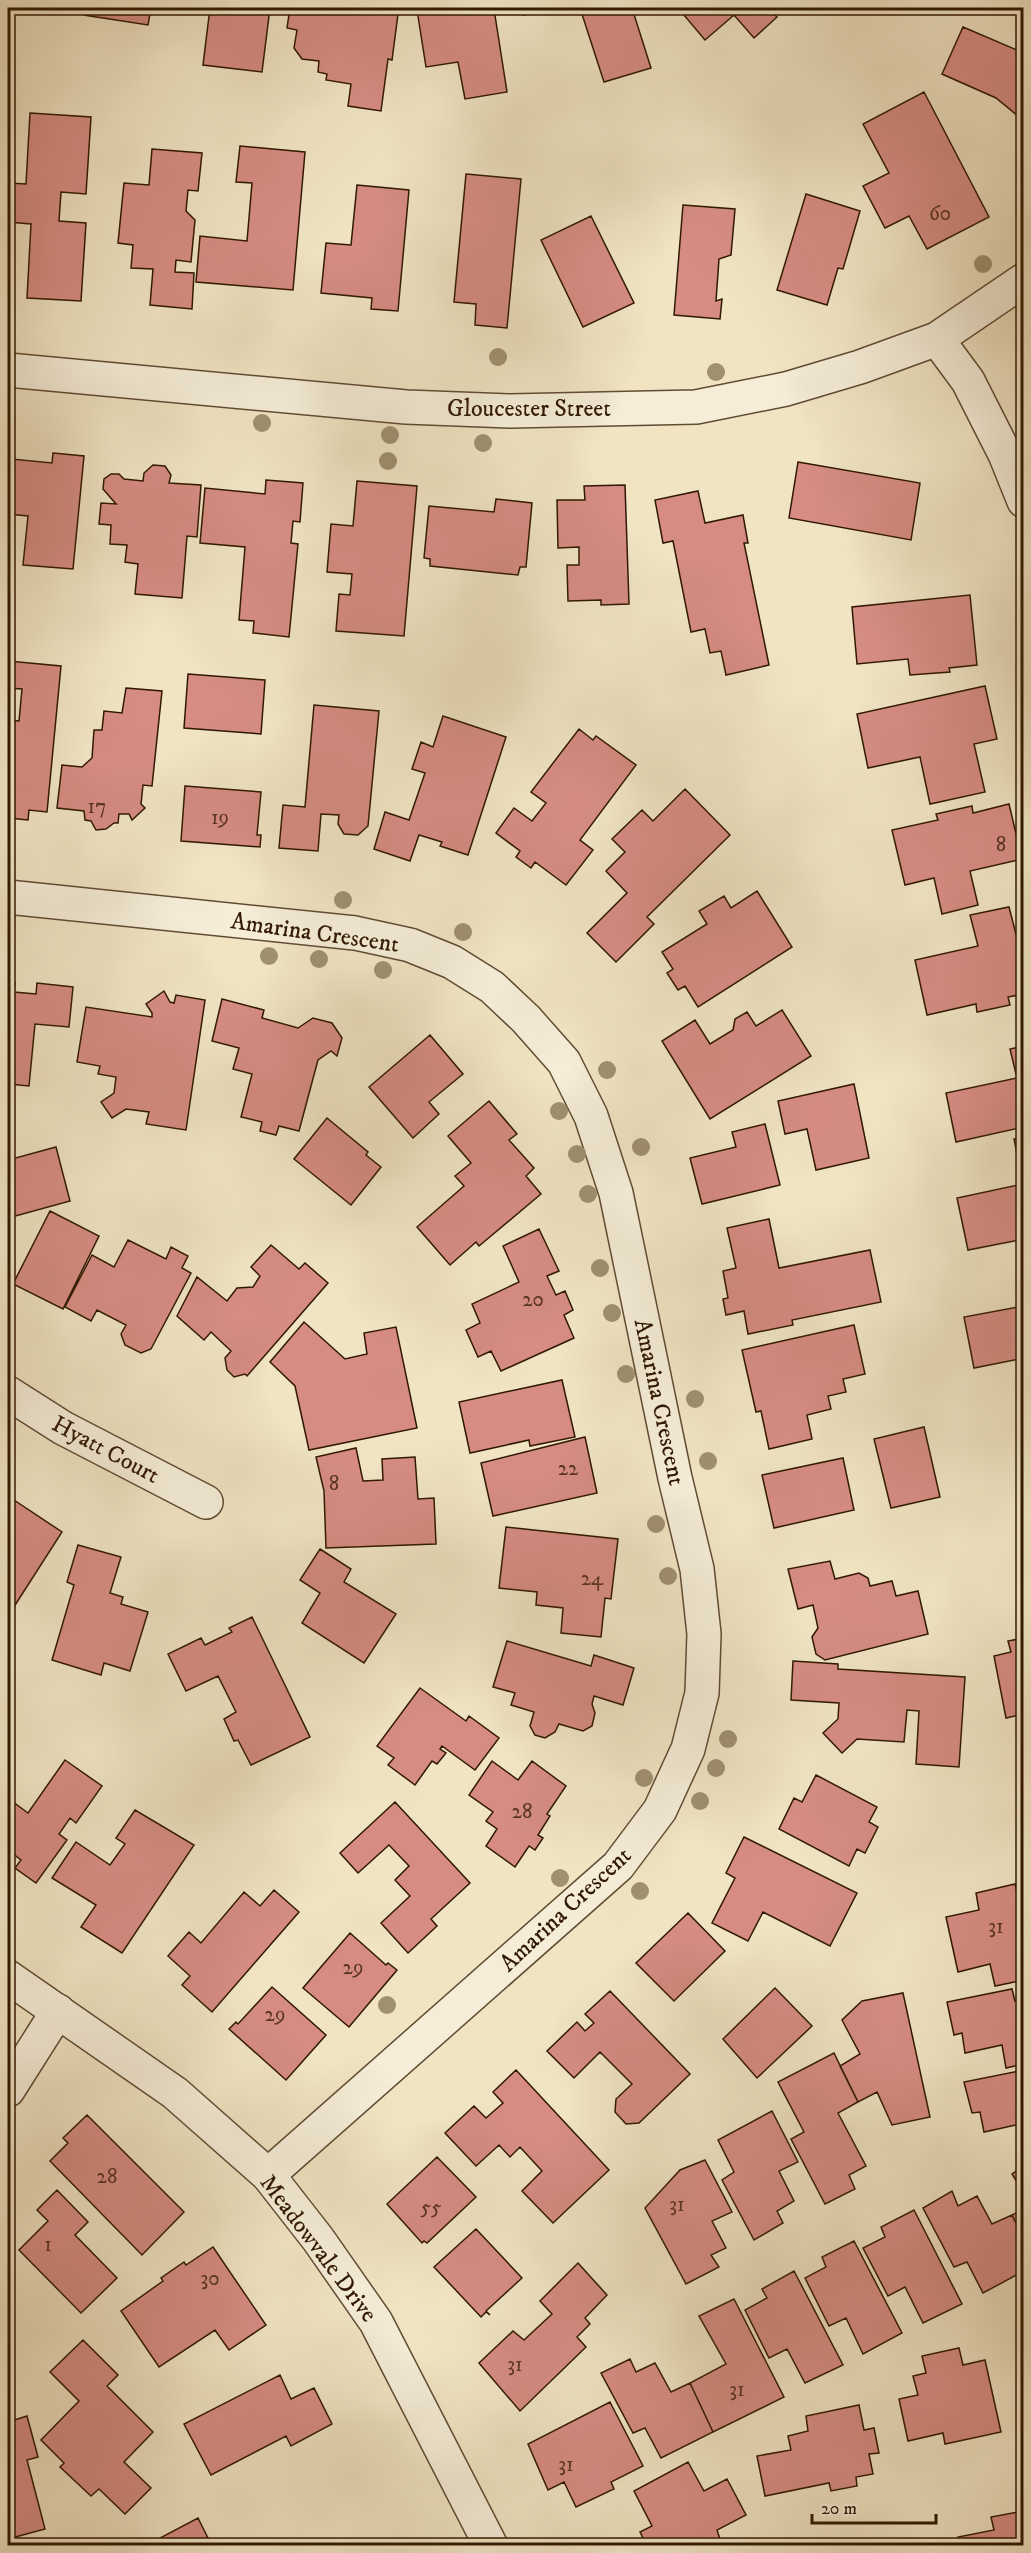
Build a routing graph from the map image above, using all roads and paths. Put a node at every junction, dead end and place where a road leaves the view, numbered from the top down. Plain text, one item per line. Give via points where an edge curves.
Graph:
1 (1023, 280) edge
2 (937, 339) junction
3 (8, 370) edge
4 (1023, 501) edge
5 (8, 897) edge
6 (8, 1393) edge
7 (206, 1502) dead end
8 (8, 1977) edge
9 (58, 2011) junction
10 (8, 2090) edge
11 (268, 2175) junction
12 (491, 2546) edge

1 - 2 street, Gloucester Street
2 - 3 street, Gloucester Street via 786,389 696,407 510,411 406,407
2 - 4 street via 968,381 1005,454
5 - 11 street, Amarina Crescent via 355,933 410,945 452,962 492,987 526,1018 564,1062 591,1116 612,1182 697,1569 704,1634 702,1693 688,1749 660,1810 618,1866
6 - 7 street, Hyatt Court via 63,1428
8 - 9 street, Meadowvale Drive
9 - 10 street
9 - 11 street, Meadowvale Drive via 175,2093
11 - 12 street, Meadowvale Drive via 318,2238 375,2322

